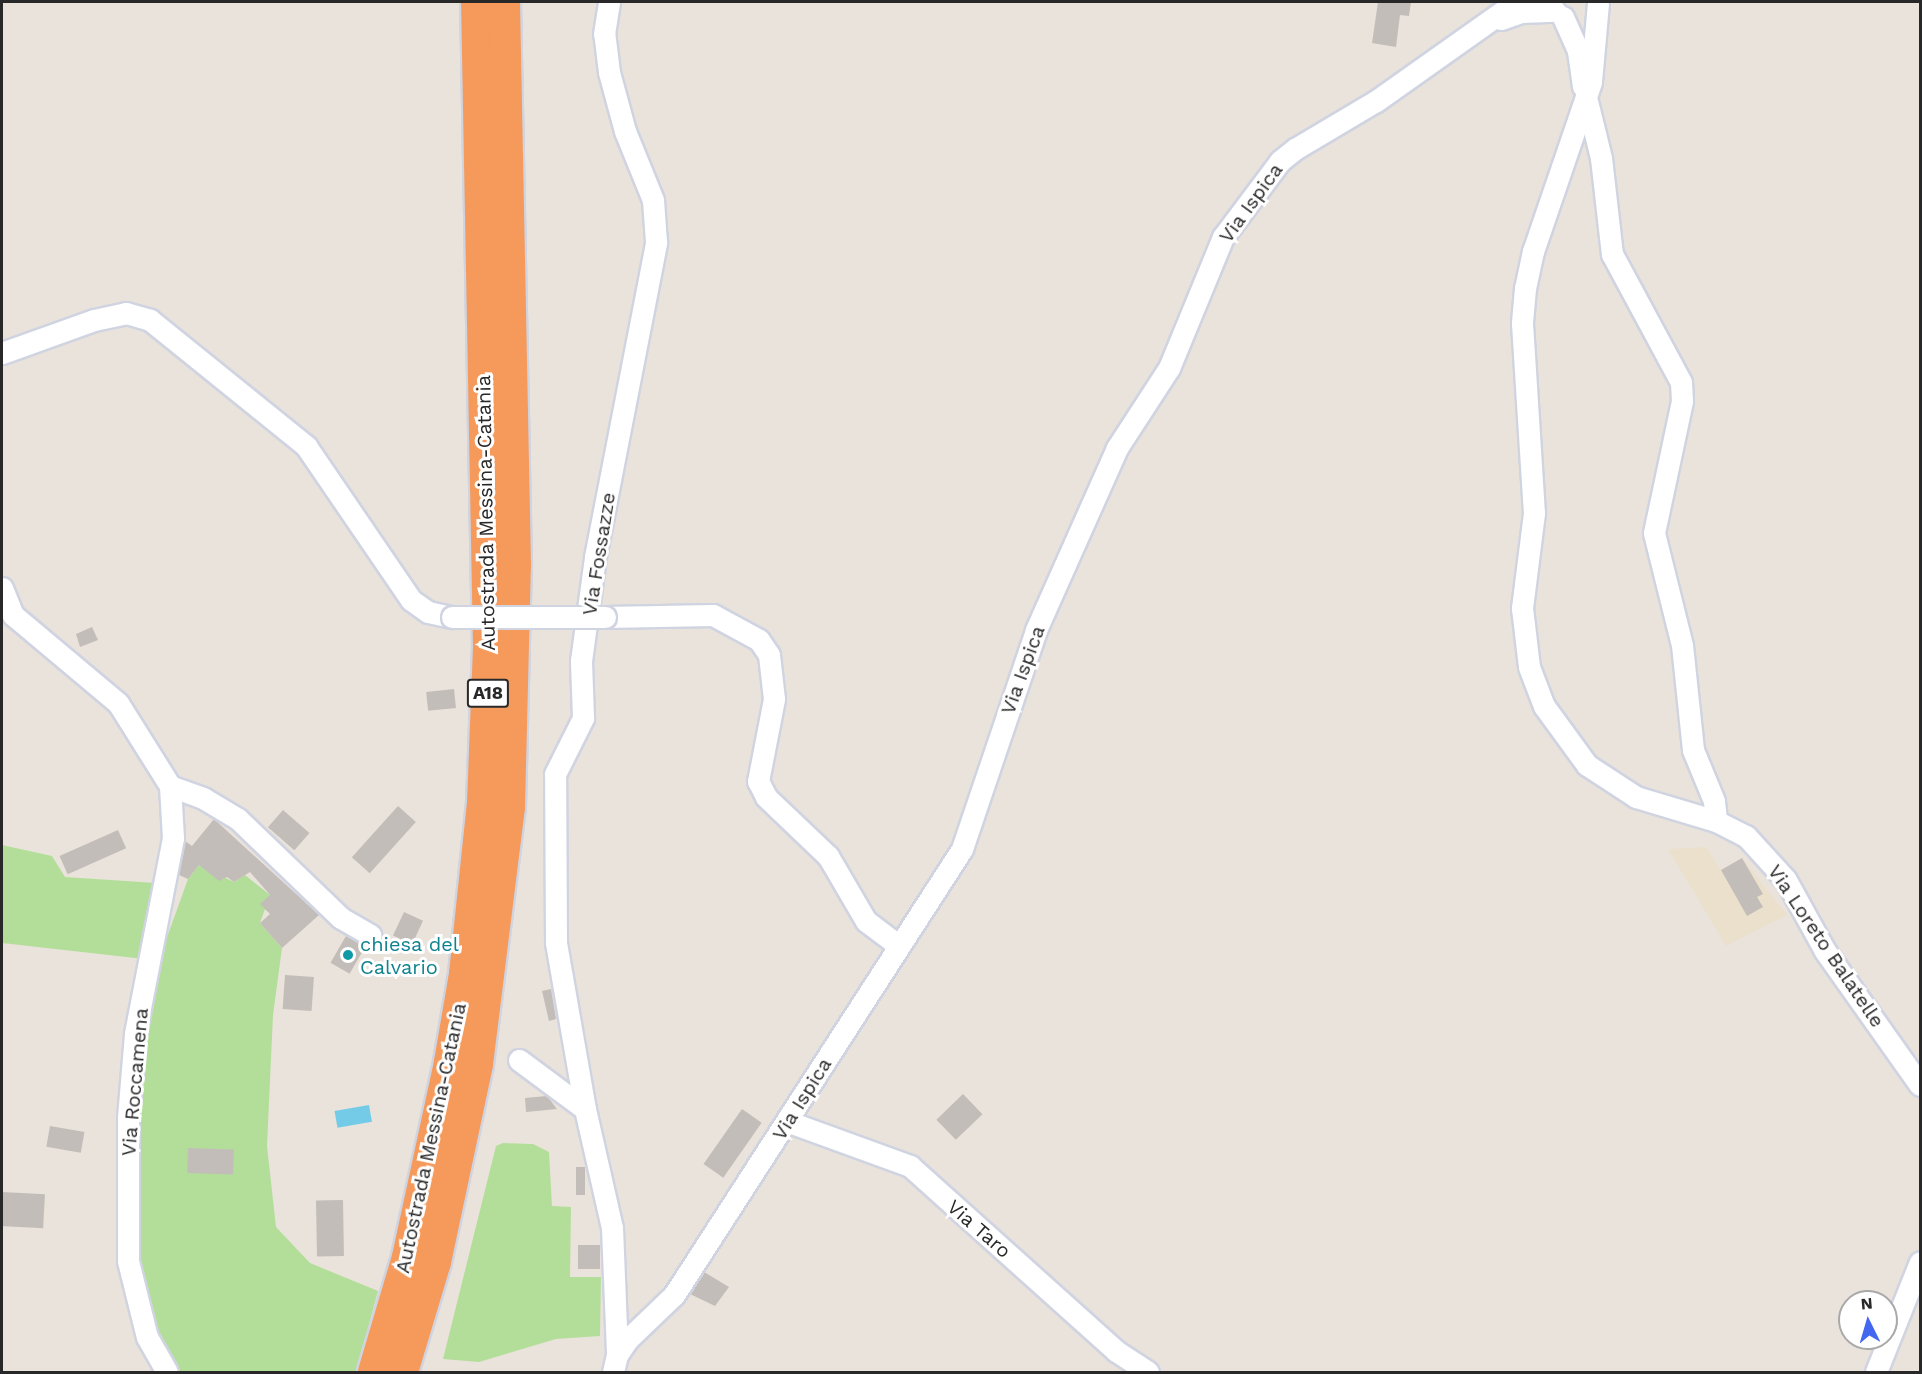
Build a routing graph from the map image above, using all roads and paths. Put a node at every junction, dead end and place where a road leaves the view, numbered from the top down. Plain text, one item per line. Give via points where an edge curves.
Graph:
1 (477, 2) edge
2 (504, 2) edge
3 (609, 2) edge
4 (1516, 2) edge
5 (1598, 2) edge
6 (1556, 10) edge
7 (1470, 32) junction
8 (1585, 106) junction
9 (1571, 147) junction
10 (1601, 158) junction
11 (2, 353) edge
12 (2, 588) edge
13 (170, 786) junction
14 (1716, 821) junction
15 (371, 935) dead end
16 (898, 945) junction
17 (519, 1060) dead end
18 (1920, 1085) edge
19 (585, 1109) junction
20 (789, 1122) junction
21 (1920, 1262) edge
22 (615, 1364) edge
23 (168, 1372) edge
24 (374, 1372) edge
25 (402, 1372) edge
26 (1148, 1372) edge
27 (1876, 1372) edge

1 - 24 highway, Autostrada Messina-Catania / A18 via 489,648 483,803 465,974 450,1062 408,1257
2 - 25 highway, Autostrada Messina-Catania / A18 via 515,566 509,807 477,1064 435,1262
3 - 19 street, Via Fossazze via 604,34 609,72 625,131 652,200 656,242 595,557 581,661 583,718 555,774 556,942
4 - 7 street
5 - 6 street via 1588,14
5 - 8 street
6 - 7 street via 1521,12
6 - 8 street via 1578,51
7 - 16 street, Via Ispica via 1376,100 1280,161 1223,237 1169,368 1117,448 1036,630 962,849
8 - 9 street, Via Loreto Balatelle
8 - 10 street
9 - 10 street
9 - 14 street, Via Loreto Balatelle via 1533,252 1522,323 1533,469 1533,513 1521,608 1529,667 1544,706 1587,765 1636,797
10 - 14 street via 1612,254 1681,382 1682,401 1654,533 1682,645 1693,750 1714,801
11 - 16 street, bridge via 126,313 150,320 306,446 411,600 428,612 452,617 713,615 759,640 769,656 774,699 758,782 766,796 828,856 866,921
12 - 13 street, Via Roccamena via 13,615 118,704
13 - 15 street via 203,798 238,819 341,918
13 - 23 street, Via Roccamena via 173,838 135,1034 128,1118 128,1261 147,1337
14 - 18 street, Via Loreto Balatelle via 1746,836 1786,880 1825,951
16 - 20 street, Via Ispica
17 - 19 street
19 - 22 street, Via Ispica via 612,1228
20 - 22 street, Via Ispica via 674,1295
20 - 26 street, Via Taro via 910,1166 1116,1351
21 - 27 street

